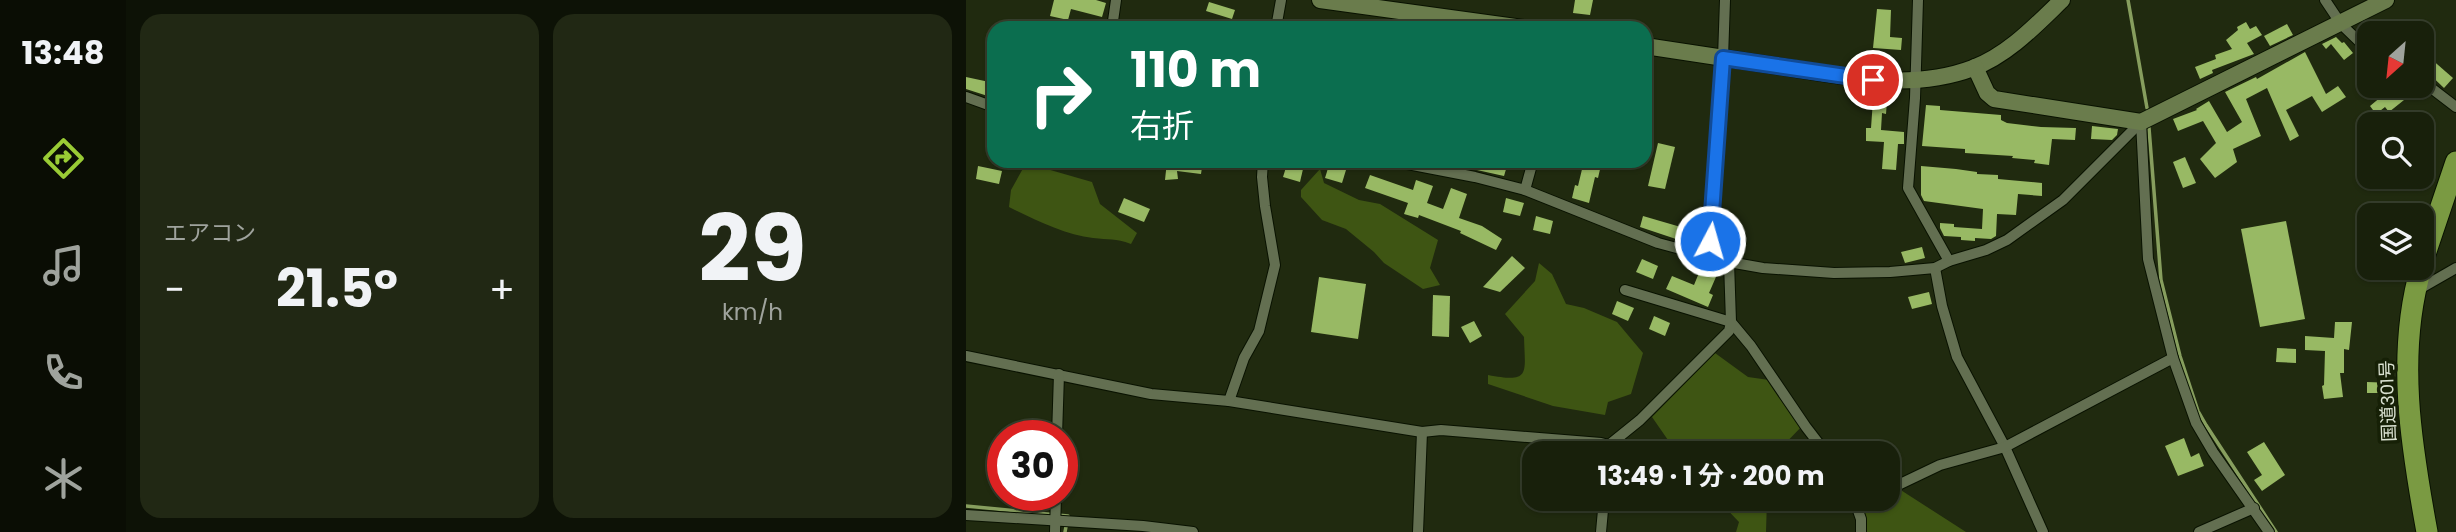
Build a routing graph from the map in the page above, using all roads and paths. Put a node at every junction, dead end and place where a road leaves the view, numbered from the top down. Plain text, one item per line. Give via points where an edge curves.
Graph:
1 (1116, 0) edge
2 (1281, 0) edge
3 (1320, 0) edge
4 (1725, 0) edge
5 (1918, 0) edge
6 (2062, 0) edge
7 (2325, 0) edge
8 (2386, 0) edge
9 (1113, 21) edge
10 (1277, 21) edge
11 (1472, 21) edge
12 (2341, 24) junction
13 (2357, 39) edge
14 (1652, 47) edge
15 (1723, 58) junction
16 (1975, 67) junction
17 (1916, 81) junction
18 (2434, 89) edge
19 (966, 97) edge
20 (987, 104) edge
21 (2456, 107) edge
22 (2141, 122) junction
23 (1264, 168) edge
24 (1428, 168) edge
25 (1531, 168) edge
26 (2454, 175) edge
27 (1525, 190) junction
28 (2434, 230) edge
29 (1712, 258) junction
30 (1949, 261) junction
31 (1729, 262) junction
32 (1935, 268) junction
33 (2456, 268) edge
34 (2417, 280) edge
35 (1625, 290) dead end
36 (2414, 292) junction
37 (1731, 322) junction
38 (966, 356) edge
39 (2173, 358) junction
40 (1059, 374) junction
41 (1229, 401) junction
42 (1058, 420) edge
43 (1422, 432) junction
44 (1557, 441) edge
45 (1618, 441) edge
46 (1816, 441) edge
47 (2005, 447) junction
48 (1900, 484) edge
49 (2253, 508) junction
50 (1603, 511) edge
51 (1858, 511) edge
52 (966, 515) edge
53 (1059, 520) edge
54 (1193, 532) edge
55 (1418, 532) edge
56 (1601, 532) edge
57 (1861, 532) edge
58 (2043, 532) edge
59 (2199, 532) edge
60 (2269, 532) edge
61 (2427, 532) edge

1 - 9 street
2 - 10 street
3 - 11 street
4 - 15 street
5 - 17 street
6 - 16 street via 2003,52
7 - 12 street
8 - 12 street
12 - 13 street
12 - 22 street
14 - 15 street
15 - 17 street via 1873,80
15 - 29 street
16 - 17 street
16 - 22 street via 1994,99
17 - 30 street via 1908,188
18 - 21 street
19 - 20 street
22 - 30 street via 2063,201 2007,240
22 - 39 street via 2148,259
23 - 41 street via 1275,265 1259,331
24 - 27 street
25 - 27 street
26 - 28 highway, 国道301号
27 - 29 street via 1658,243
29 - 31 street
30 - 32 street
31 - 32 street via 1834,273
31 - 37 street
32 - 47 street via 1957,357
33 - 36 street
34 - 36 highway, 国道301号
35 - 37 street
36 - 61 highway, 国道301号 via 2408,392
37 - 45 street via 1729,331
37 - 46 street
38 - 40 street
39 - 47 street
39 - 49 street via 2196,423
40 - 41 street via 1151,394
40 - 42 street
41 - 43 street
43 - 44 street
43 - 55 street
47 - 48 street via 1940,465
47 - 58 street
49 - 59 street
49 - 60 street
50 - 56 street
51 - 57 street
52 - 53 street
53 - 54 street

